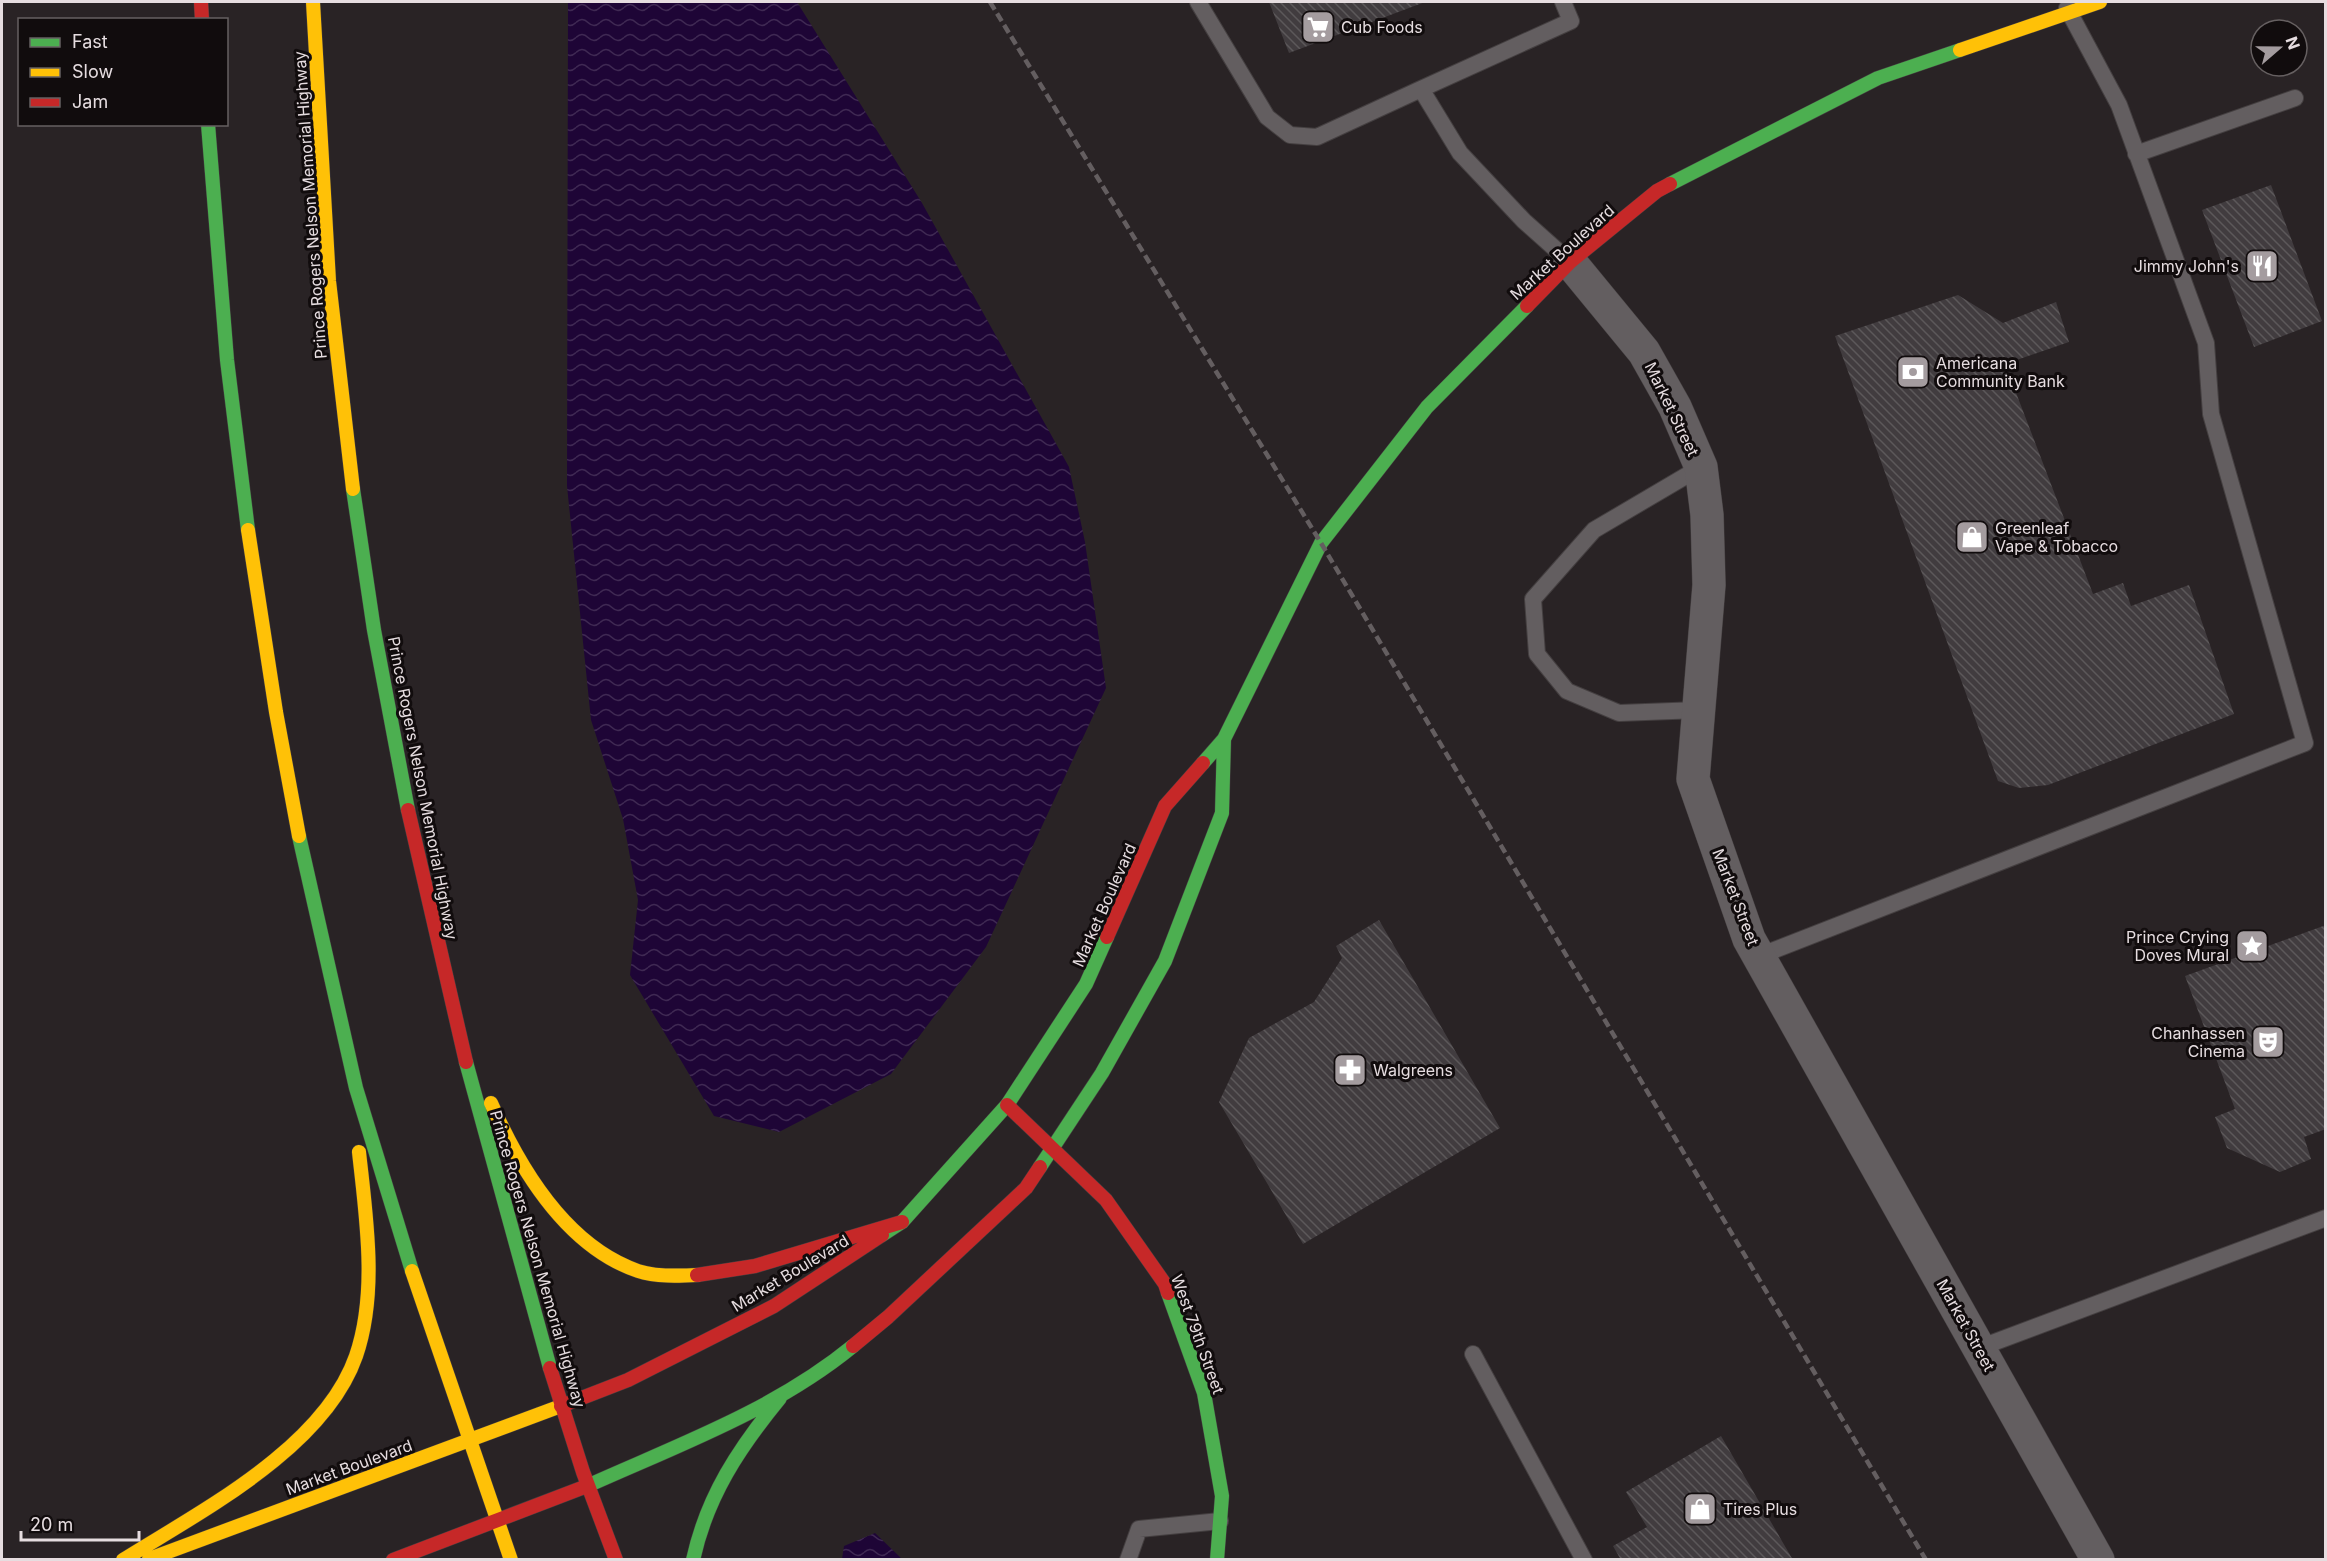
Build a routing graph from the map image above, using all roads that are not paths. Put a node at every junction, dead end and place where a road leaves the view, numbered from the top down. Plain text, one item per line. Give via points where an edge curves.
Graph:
1 (201, 2) edge
2 (313, 2) edge
3 (1198, 2) edge
4 (1563, 2) edge
5 (2100, 2) edge
6 (2067, 7) edge
7 (202, 18) edge
8 (1421, 89) junction
9 (2295, 98) dead end
10 (208, 126) edge
11 (2136, 154) junction
12 (1570, 262) junction
13 (1701, 467) junction
14 (1699, 710) junction
15 (1224, 739) junction
16 (1759, 956) junction
17 (455, 1014) junction
18 (349, 1060) junction
19 (1007, 1105) junction
20 (1052, 1148) junction
21 (2325, 1218) edge
22 (902, 1222) junction
23 (1979, 1348) junction
24 (1473, 1354) dead end
25 (780, 1398) junction
26 (561, 1406) junction
27 (468, 1441) junction
28 (587, 1486) junction
29 (1220, 1521) junction
30 (496, 1522) junction
31 (123, 1560) edge
32 (147, 1560) edge
33 (393, 1560) edge
34 (511, 1560) edge
35 (616, 1560) edge
36 (693, 1560) edge
37 (1128, 1560) edge
38 (1217, 1560) edge
39 (1584, 1560) edge
40 (2098, 1560) edge

1 - 7 main road
2 - 17 main road, Prince Rogers Nelson Memorial Highway via 329,283 352,480 388,713 426,901
3 - 8 lane via 1267,117 1290,135 1317,137
4 - 8 lane via 1571,21
5 - 6 main road, Market Boulevard
6 - 11 lane via 2119,105
6 - 12 main road, Market Boulevard via 1878,78 1657,190
8 - 12 lane via 1460,153 1524,221
9 - 11 lane
10 - 18 main road via 224,351 268,677
11 - 16 lane via 2206,343 2211,414 2305,743
12 - 13 street, Market Street via 1644,352 1676,407
12 - 15 main road, Market Boulevard via 1427,407 1321,543
13 - 14 street, Market Street via 1709,585
13 - 14 lane via 1594,530 1533,599 1537,654 1567,691 1619,713
14 - 16 street, Market Street via 1693,779 1749,939
15 - 19 main road, Market Boulevard via 1165,806 1086,984
15 - 20 main road, Market Boulevard via 1222,813 1165,961 1102,1073
16 - 23 street, Market Street
17 - 22 main road via 498,1120 520,1159 572,1230 612,1261 646,1273 687,1277 730,1272
17 - 26 main road, Prince Rogers Nelson Memorial Highway
18 - 27 main road via 377,1161
18 - 31 main road via 365,1209 366,1287 356,1358 324,1411 251,1477
19 - 20 main road, West 79th Street
19 - 22 main road, Market Boulevard
20 - 25 main road, Market Boulevard via 1026,1188 888,1317 830,1365
20 - 29 main road, West 79th Street via 1106,1200 1165,1284 1204,1393 1222,1496
21 - 23 lane
22 - 26 main road, Market Boulevard via 774,1306 628,1380
23 - 40 street, Market Street
24 - 39 lane
25 - 28 main road, Market Boulevard
25 - 36 main road via 739,1446 698,1528
26 - 27 main road, Market Boulevard
26 - 28 main road, Prince Rogers Nelson Memorial Highway
27 - 30 main road
27 - 32 main road, Market Boulevard
28 - 30 main road, Market Boulevard
28 - 35 main road, Prince Rogers Nelson Memorial Highway
29 - 37 lane via 1139,1529
29 - 38 main road, West 79th Street
30 - 33 main road, Market Boulevard
30 - 34 main road

